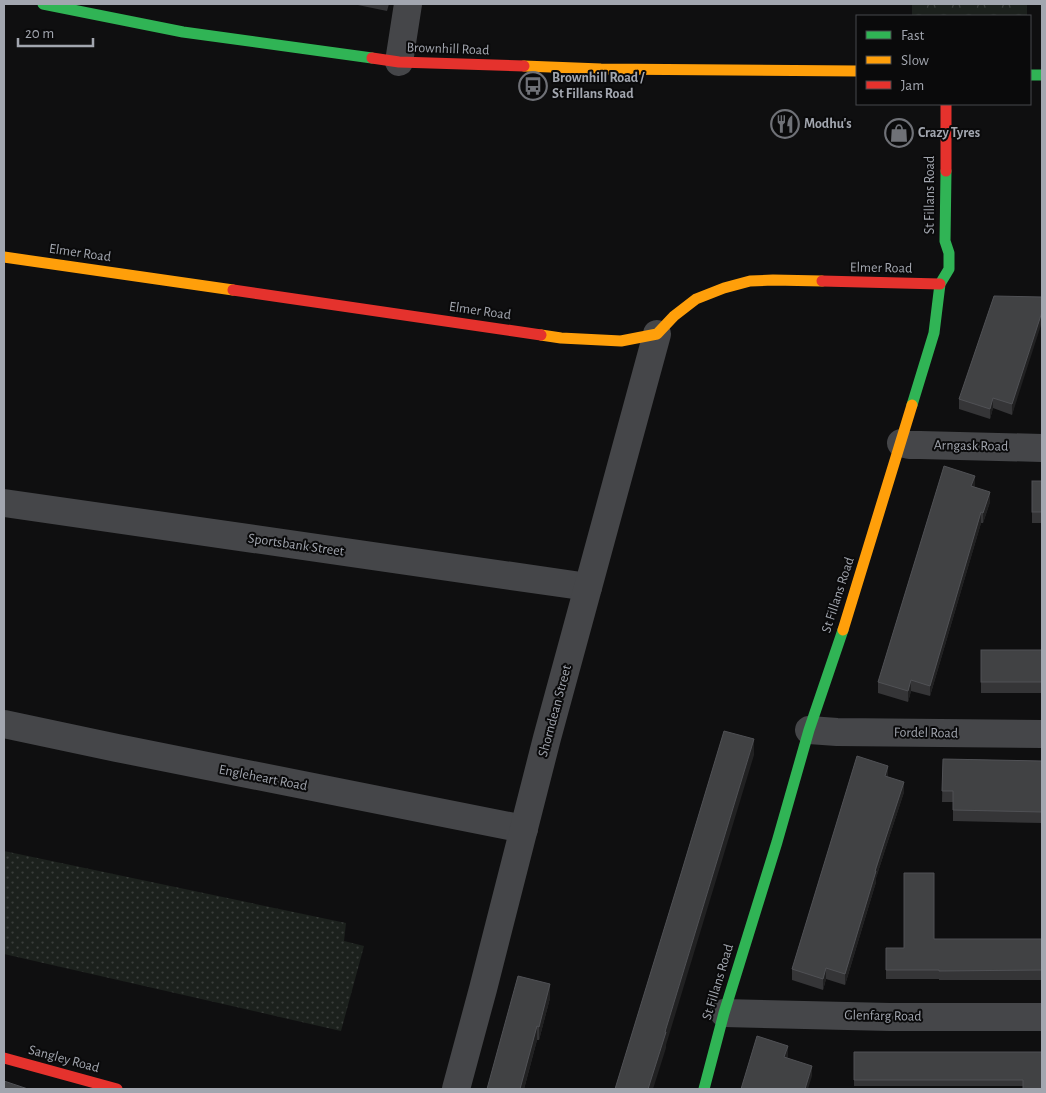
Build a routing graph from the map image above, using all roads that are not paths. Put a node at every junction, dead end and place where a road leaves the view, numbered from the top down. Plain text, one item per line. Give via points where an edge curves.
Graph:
1 (43, 4) edge
2 (408, 4) edge
3 (399, 62) junction
4 (856, 71) edge
5 (946, 105) edge
6 (4, 257) edge
7 (940, 284) junction
8 (656, 334) junction
9 (901, 442) junction
10 (1042, 448) edge
11 (4, 503) edge
12 (588, 587) junction
13 (4, 724) edge
14 (809, 730) junction
15 (1042, 734) edge
16 (524, 829) junction
17 (724, 1013) junction
18 (1042, 1017) edge
19 (4, 1058) edge
20 (117, 1089) edge
21 (456, 1089) edge
22 (704, 1089) edge

1 - 3 main road, Brownhill Road via 183,32
2 - 3 street
3 - 4 main road, Brownhill Road via 601,69
5 - 7 main road, St Fillans Road via 945,241 948,269
6 - 8 main road, Elmer Road via 561,338 621,341
7 - 8 main road, Elmer Road via 750,281 696,299
7 - 9 main road, St Fillans Road via 934,333
8 - 12 street, Shorndean Street
9 - 10 street, Arngask Road
9 - 14 main road, St Fillans Road
11 - 12 street, Sportsbank Street
12 - 16 street, Shorndean Street
13 - 16 street, Engleheart Road
14 - 15 street, Fordel Road
14 - 17 main road, St Fillans Road
16 - 21 street, Shorndean Street
17 - 18 street, Glenfarg Road
17 - 22 main road, St Fillans Road
19 - 20 main road, Sangley Road

